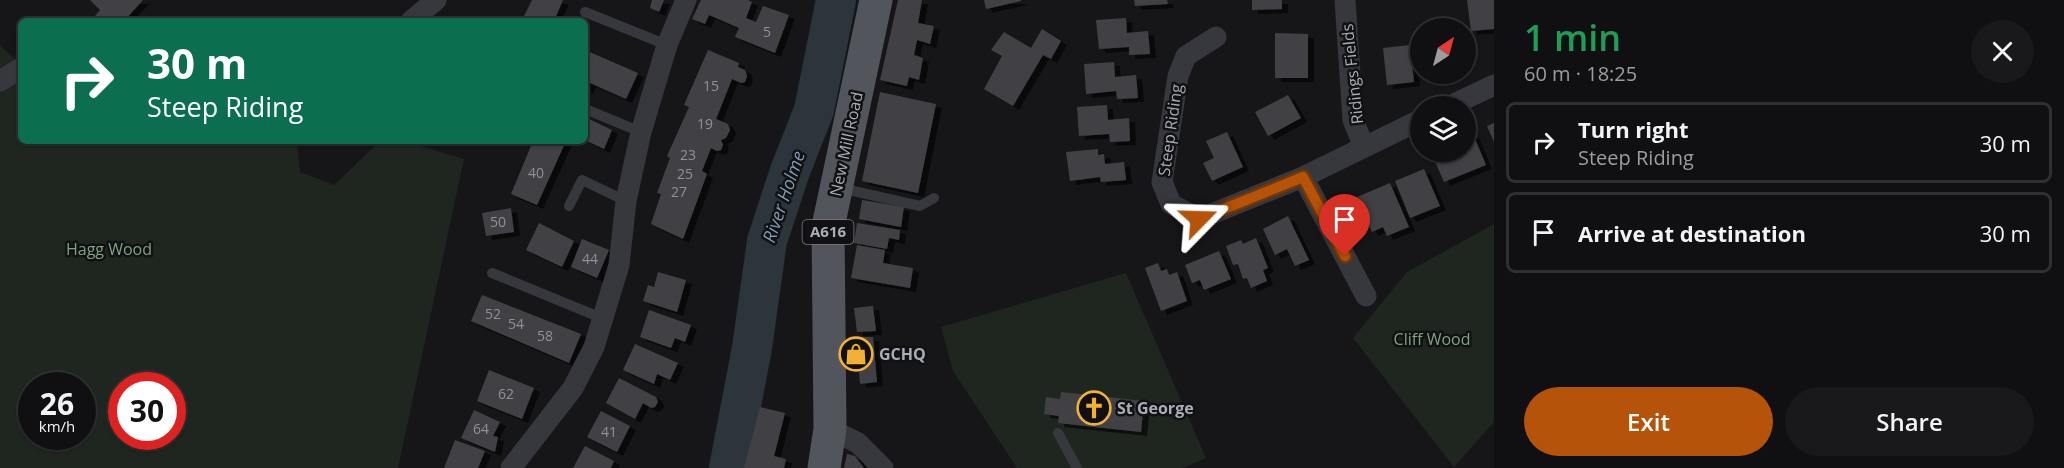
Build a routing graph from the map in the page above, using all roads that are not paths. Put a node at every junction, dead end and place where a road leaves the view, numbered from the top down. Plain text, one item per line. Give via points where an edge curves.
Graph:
1 (436, 0) edge
2 (686, 0) edge
3 (876, 0) edge
4 (1345, 0) edge
5 (585, 12) dead end
6 (415, 18) edge
7 (1216, 37) dead end
8 (667, 45) junction
9 (1494, 86) edge
10 (1472, 96) edge
11 (588, 110) edge
12 (1410, 125) edge
13 (641, 132) junction
14 (1364, 147) junction
15 (1303, 177) junction
16 (836, 187) junction
17 (933, 198) dead end
18 (626, 201) junction
19 (568, 206) dead end
20 (492, 273) dead end
21 (1366, 296) dead end
22 (604, 319) junction
23 (830, 429) junction
24 (1058, 433) dead end
25 (512, 468) edge
26 (824, 468) edge
27 (883, 468) edge
28 (1077, 468) edge

1 - 6 street
2 - 8 street
3 - 16 main road, New Mill Road / A616
4 - 14 street, Ridings Fields via 1353,120
5 - 8 lane
7 - 15 street, Steep Riding via 1186,56 1178,76 1162,182 1171,204 1199,219
8 - 13 street
9 - 10 street
11 - 13 lane
12 - 14 street, Steep Riding
13 - 18 street
14 - 15 street, Steep Riding
15 - 21 street
16 - 17 lane via 920,206
16 - 23 main road, New Mill Road / A616 via 828,227
18 - 19 lane via 582,180
18 - 22 street via 619,265
20 - 22 lane
22 - 25 street via 573,388
23 - 26 main road, New Mill Road / A616
23 - 27 street via 858,442
24 - 28 lane

